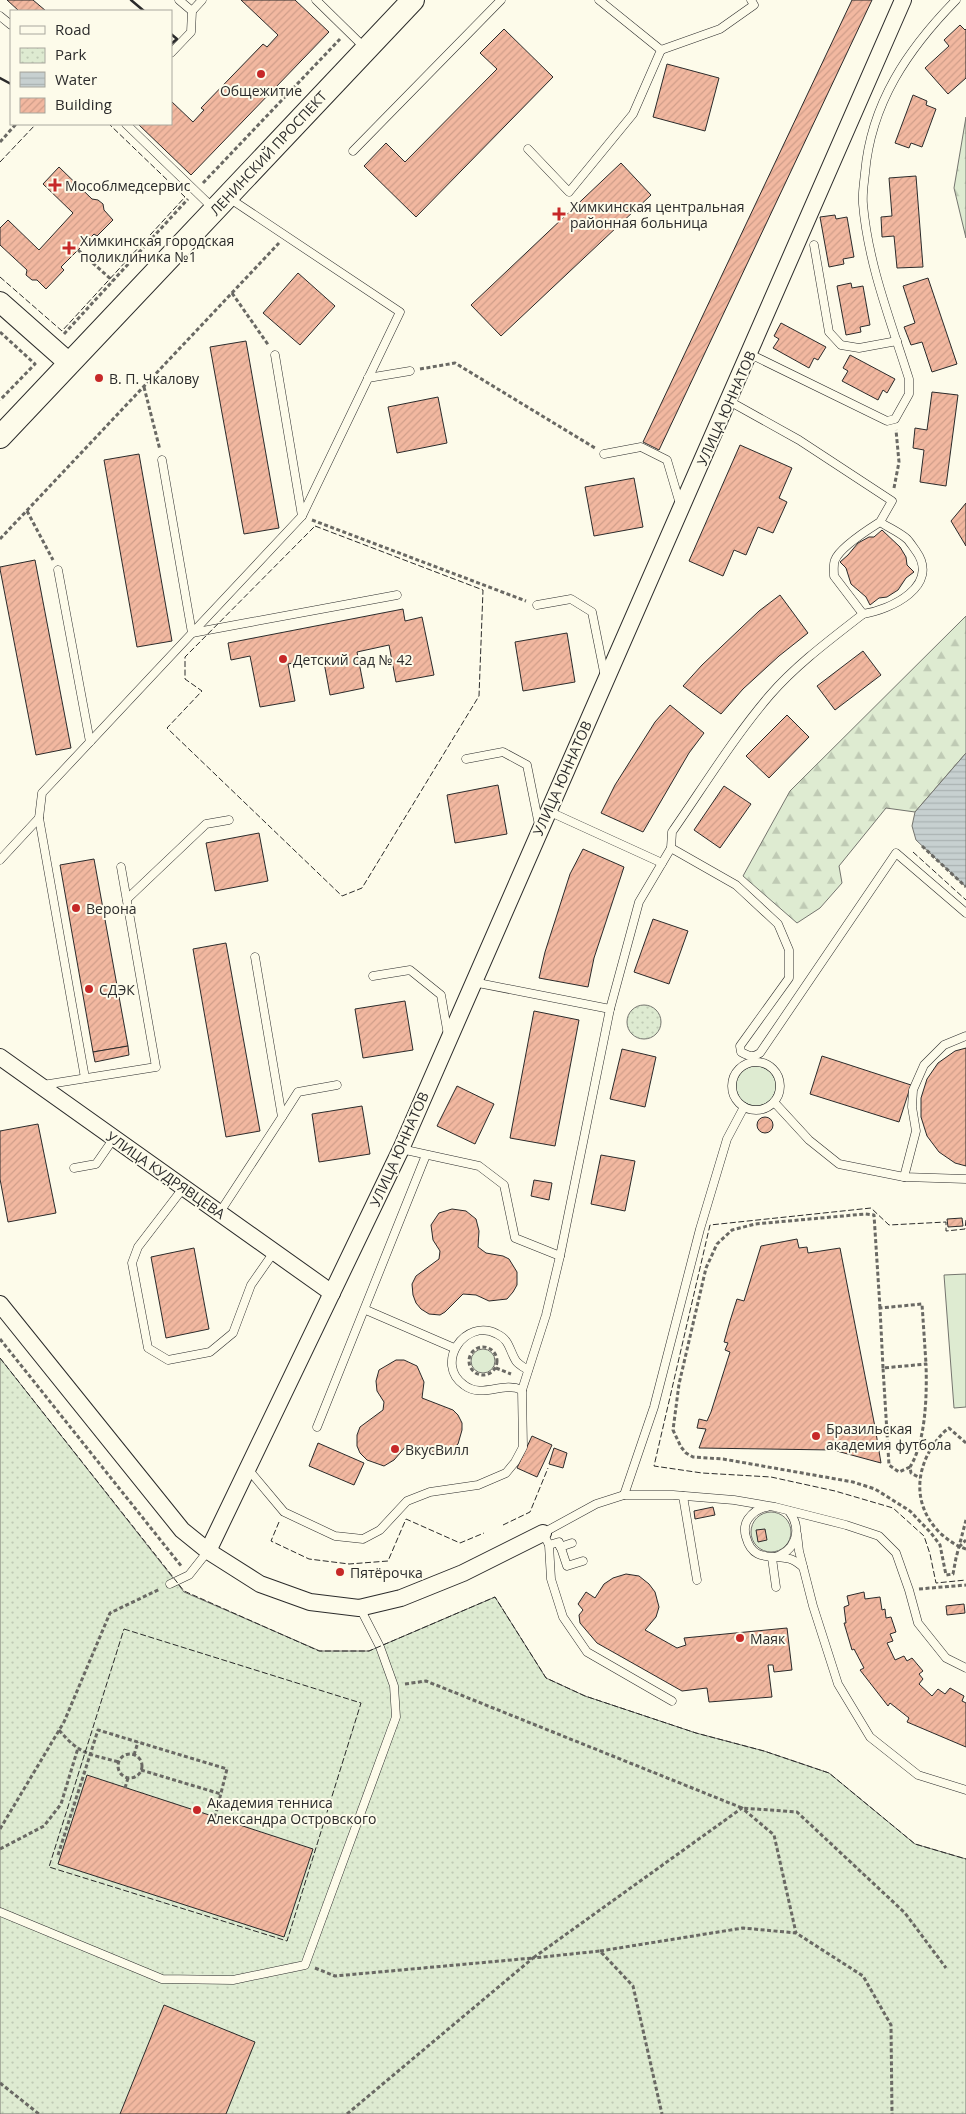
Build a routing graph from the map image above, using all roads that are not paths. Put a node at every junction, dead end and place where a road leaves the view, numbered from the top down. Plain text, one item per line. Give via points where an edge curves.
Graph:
1 (179, 0) edge
2 (202, 0) edge
3 (316, 0) edge
4 (413, 0) edge
5 (501, 0) edge
6 (599, 0) edge
7 (751, 0) edge
8 (903, 0) edge
9 (956, 0) edge
10 (192, 11) junction
11 (0, 16) edge
12 (10, 24) edge
13 (367, 49) junction
14 (661, 50) junction
15 (172, 52) edge
16 (127, 125) edge
17 (528, 149) dead end
18 (354, 151) dead end
19 (221, 203) junction
20 (814, 245) dead end
21 (0, 302) edge
22 (897, 341) junction
23 (750, 354) junction
24 (275, 355) road end
25 (69, 363) junction
26 (410, 371) road end
27 (368, 378) junction
28 (729, 401) junction
29 (0, 437) edge
30 (604, 454) road end
31 (162, 460) road end
32 (681, 509) junction
33 (302, 516) junction
34 (880, 522) junction
35 (58, 570) road end
36 (397, 595) dead end
37 (537, 605) road end
38 (863, 614) junction
39 (192, 633) junction
40 (605, 680) junction
41 (90, 742) junction
42 (466, 758) dead end
43 (548, 811) junction
44 (39, 818) junction
45 (229, 820) dead end
46 (540, 829) junction
47 (671, 848) junction
48 (0, 860) edge
49 (662, 864) junction
50 (122, 867) dead end
51 (127, 899) junction
52 (966, 913) edge
53 (255, 957) dead end
54 (373, 976) dead end
55 (473, 982) junction
56 (610, 1009) junction
57 (966, 1036) edge
58 (448, 1039) junction
59 (0, 1057) edge
60 (758, 1059) junction
61 (85, 1078) junction
62 (40, 1085) junction
63 (337, 1085) dead end
64 (774, 1102) junction
65 (744, 1107) junction
66 (282, 1117) junction
67 (114, 1138) junction
68 (401, 1149) junction
69 (426, 1155) junction
70 (74, 1168) dead end
71 (904, 1177) junction
72 (966, 1179) edge
73 (184, 1187) junction
74 (220, 1212) junction
75 (274, 1251) junction
76 (560, 1256) junction
77 (332, 1293) junction
78 (0, 1304) edge
79 (366, 1310) junction
80 (454, 1348) junction
81 (528, 1370) junction
82 (522, 1390) junction
83 (317, 1427) dead end
84 (248, 1470) junction
85 (624, 1495) junction
86 (683, 1496) junction
87 (775, 1506) junction
88 (789, 1510) junction
89 (797, 1534) junction
90 (546, 1539) junction
91 (572, 1543) dead end
92 (560, 1547) junction
93 (208, 1551) junction
94 (772, 1558) junction
95 (583, 1560) dead end
96 (803, 1568) junction
97 (697, 1580) dead end
98 (170, 1584) road end
99 (776, 1587) dead end
100 (360, 1608) junction
101 (966, 1668) edge
102 (672, 1701) dead end
103 (966, 1790) edge
104 (0, 1912) edge

1 - 10 lane
2 - 10 lane
3 - 13 lane
4 - 13 main road, ЛЕНИНСКИЙ ПРОСПЕКТ
5 - 18 lane
6 - 14 lane
7 - 14 lane via 754,5 720,29
8 - 23 street, УЛИЦА ЮННАТОВ
9 - 22 lane via 929,28 900,67 881,105 867,154 863,202 872,258
10 - 15 lane via 191,32
11 - 12 lane
13 - 19 main road, ЛЕНИНСКИЙ ПРОСПЕКТ
14 - 17 lane via 633,114 569,192
16 - 19 lane
19 - 25 main road, ЛЕНИНСКИЙ ПРОСПЕКТ
19 - 27 lane via 286,235 400,312
20 - 22 lane via 829,332 840,345 859,348
21 - 25 street
22 - 23 lane via 909,379 909,394 895,419 887,421
23 - 28 street, УЛИЦА ЮННАТОВ
24 - 33 lane
25 - 29 main road, ЛЕНИНСКИЙ ПРОСПЕКТ
26 - 27 lane
27 - 33 lane
28 - 32 street, УЛИЦА ЮННАТОВ
28 - 34 lane via 799,440 892,501
30 - 32 lane via 641,447 666,460
31 - 39 lane
32 - 40 street, УЛИЦА ЮННАТОВ
33 - 39 lane
34 - 38 lane via 852,542 835,560 834,576
34 - 38 lane via 907,539 921,558 922,574 915,589 898,604
35 - 41 lane
36 - 39 lane
37 - 40 lane via 571,599 592,612
38 - 47 lane via 813,654 771,694 672,832
39 - 41 lane
40 - 43 street, УЛИЦА ЮННАТОВ
41 - 44 lane via 42,793
42 - 46 lane via 503,752 527,765
43 - 46 street, УЛИЦА ЮННАТОВ
43 - 49 lane
44 - 48 lane
44 - 61 lane
45 - 51 lane via 206,824
46 - 55 street, УЛИЦА ЮННАТОВ
47 - 49 lane
47 - 60 lane via 736,885 778,924 789,950 789,978 740,1046 741,1052
49 - 56 lane via 639,902
50 - 51 lane
51 - 61 lane via 156,1067
52 - 60 lane via 896,853
53 - 66 lane
54 - 58 lane via 410,970 441,995
55 - 56 lane
55 - 58 street, УЛИЦА ЮННАТОВ
56 - 76 lane
57 - 71 lane via 944,1045 924,1065 913,1090 916,1131
58 - 68 street, УЛИЦА ЮННАТОВ
59 - 62 street, УЛИЦА КУДРЯВЦЕВА
60 - 64 lane via 769,1064 780,1079 781,1089
60 - 65 lane via 742,1066 732,1082 732,1092
61 - 62 lane
62 - 67 street, УЛИЦА КУДРЯВЦЕВА
63 - 66 lane via 298,1092
64 - 65 lane via 763,1109
64 - 71 lane via 808,1140 839,1164
65 - 85 lane via 727,1139 654,1407
66 - 74 lane
67 - 70 lane via 96,1164
67 - 73 street, УЛИЦА КУДРЯВЦЕВА
68 - 69 lane
68 - 77 street, УЛИЦА ЮННАТОВ
69 - 76 lane via 480,1166 504,1185 515,1238
69 - 79 lane
71 - 72 lane
73 - 74 street, УЛИЦА КУДРЯВЦЕВА
73 - 75 lane via 138,1247 132,1263 148,1348 168,1360 210,1352 232,1333 251,1285
74 - 75 street, УЛИЦА КУДРЯВЦЕВА
75 - 77 street, УЛИЦА КУДРЯВЦЕВА
76 - 81 lane
77 - 84 street, УЛИЦА ЮННАТОВ
78 - 93 street via 182,1530
79 - 80 lane
79 - 83 lane
80 - 81 lane via 459,1340 473,1331 492,1332 506,1340 516,1361
80 - 82 lane via 454,1371 464,1386 480,1391 507,1386
81 - 82 lane
82 - 84 lane via 523,1447 506,1472 478,1485 430,1492 407,1501 380,1530 363,1539 335,1536 284,1512
84 - 93 street, УЛИЦА ЮННАТОВ
85 - 86 lane
85 - 90 lane via 596,1504
86 - 87 lane
86 - 97 lane
87 - 88 lane
87 - 94 lane via 756,1511 744,1529 750,1548 757,1554
88 - 89 lane
88 - 101 lane via 879,1536 896,1553 918,1623 946,1658
89 - 94 lane via 786,1552
89 - 96 lane
90 - 92 lane via 559,1542
90 - 100 street via 401,1598
90 - 102 lane via 551,1579 563,1617 587,1652
91 - 92 lane
92 - 95 lane via 567,1566
93 - 98 lane via 189,1575
93 - 100 street via 260,1584 310,1602
94 - 96 lane via 791,1559
94 - 99 lane
96 - 103 lane via 838,1684 870,1738 918,1775
100 - 104 lane via 380,1647 394,1686 396,1717 305,1965 233,1980 162,1979

